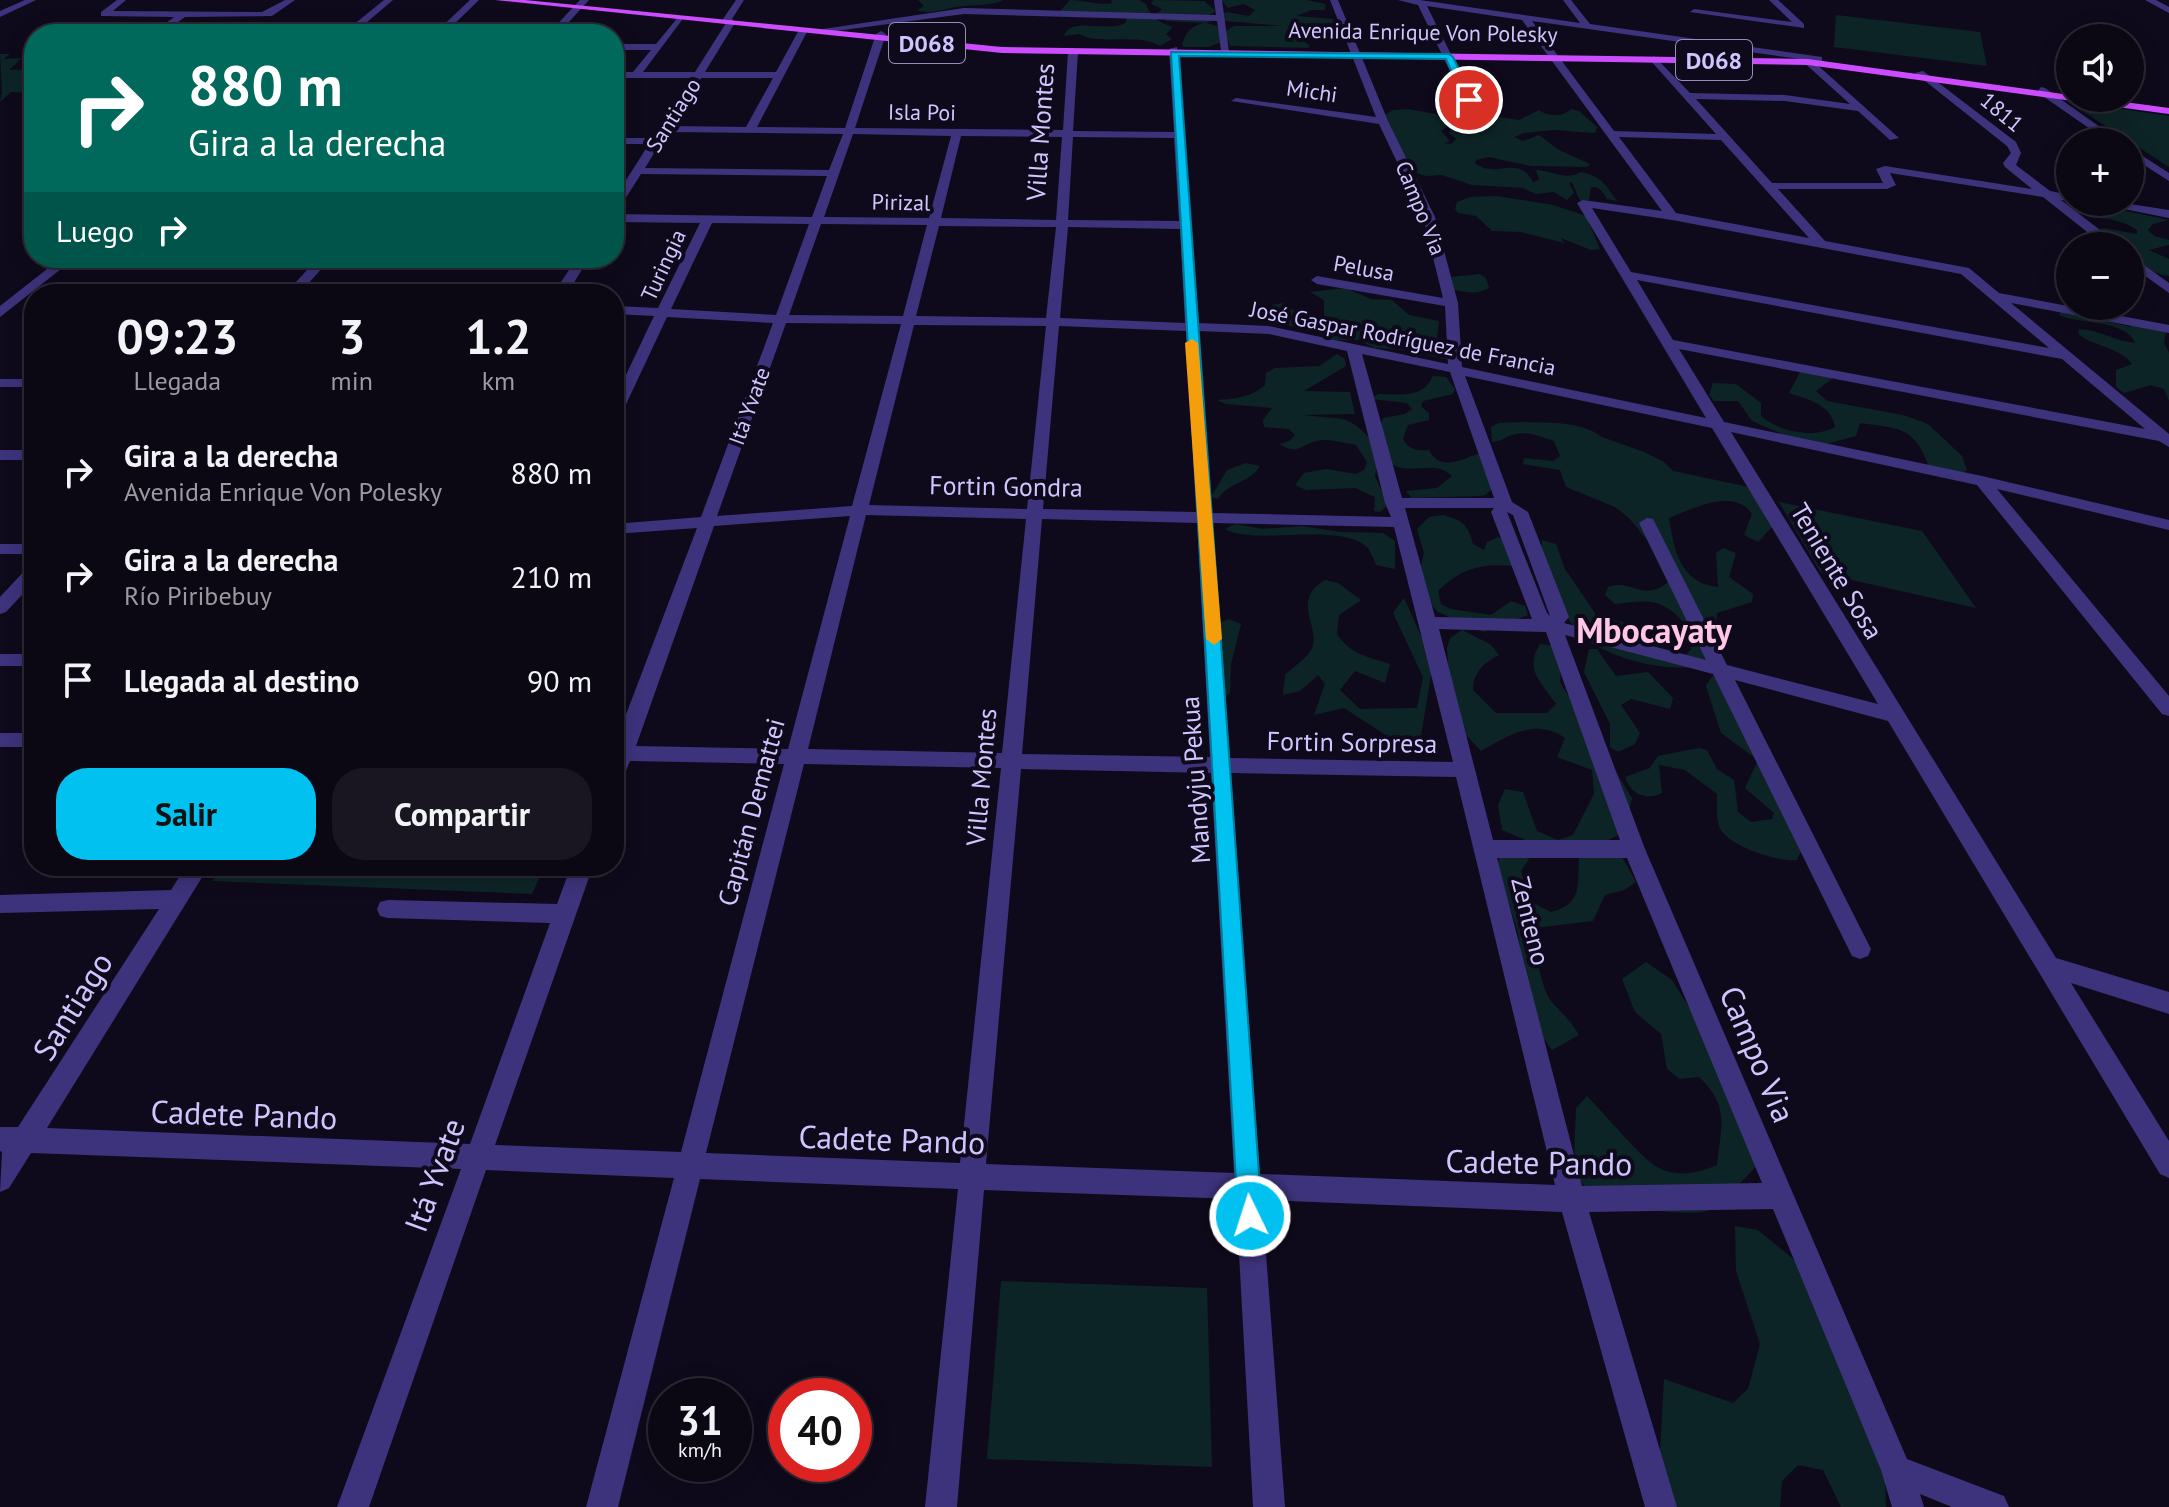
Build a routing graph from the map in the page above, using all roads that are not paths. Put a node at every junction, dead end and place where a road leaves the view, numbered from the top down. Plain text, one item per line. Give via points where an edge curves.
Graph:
1 (32, 0) edge
2 (122, 0) edge
3 (291, 0) edge
4 (389, 0) edge
5 (475, 0) edge
6 (499, 0) edge
7 (536, 0) edge
8 (740, 0) edge
9 (1218, 0) edge
10 (1334, 0) edge
11 (1402, 0) edge
12 (1484, 0) edge
13 (1567, 0) edge
14 (1773, 0) edge
15 (2149, 0) edge
16 (1421, 3) junction
17 (581, 4) edge
18 (2169, 10) edge
19 (1494, 11) junction
20 (0, 14) edge
21 (183, 16) junction
22 (1524, 16) junction
23 (682, 18) junction
24 (1221, 18) junction
25 (729, 21) junction
26 (1706, 23) dead end
27 (170, 24) edge
28 (359, 24) edge
29 (450, 24) edge
30 (562, 24) edge
31 (1586, 24) junction
32 (828, 29) junction
33 (803, 30) junction
34 (1717, 34) dead end
35 (880, 36) junction
36 (1728, 45) junction
37 (624, 47) edge
38 (658, 47) junction
39 (1226, 50) junction
40 (1174, 51) junction
41 (1073, 52) junction
42 (1354, 53) junction
43 (1448, 55) junction
44 (1553, 56) junction
45 (1654, 59) junction
46 (1811, 60) junction
47 (624, 75) edge
48 (636, 75) junction
49 (698, 75) junction
50 (777, 75) junction
51 (1923, 75) junction
52 (2044, 92) junction
53 (2056, 94) edge
54 (1688, 96) junction
55 (1236, 101) dead end
56 (2144, 106) edge
57 (1863, 109) junction
58 (2169, 109) edge
59 (1383, 121) junction
60 (1479, 121) dead end
61 (2096, 128) edge
62 (664, 129) junction
63 (750, 130) junction
64 (849, 131) junction
65 (957, 132) junction
66 (1068, 133) junction
67 (1612, 134) junction
68 (1180, 135) junction
69 (1725, 137) junction
70 (1894, 138) dead end
71 (624, 141) edge
72 (656, 141) junction
73 (2144, 161) edge
74 (637, 171) junction
75 (833, 173) junction
76 (2169, 178) edge
77 (624, 183) edge
78 (630, 183) junction
79 (1768, 186) junction
80 (624, 192) edge
81 (2046, 194) junction
82 (2056, 196) edge
83 (2144, 210) edge
84 (2169, 214) edge
85 (1672, 216) junction
86 (624, 218) edge
87 (707, 220) junction
88 (816, 221) junction
89 (934, 222) junction
90 (1062, 223) junction
91 (1187, 225) junction
92 (2095, 232) edge
93 (1822, 245) junction
94 (56, 268) edge
95 (316, 268) edge
96 (2144, 270) edge
97 (1626, 272) junction
98 (1317, 280) dead end
99 (36, 284) edge
100 (301, 284) edge
101 (2169, 289) edge
102 (24, 294) edge
103 (1997, 297) junction
104 (1451, 303) junction
105 (24, 308) edge
106 (4, 310) edge
107 (624, 311) edge
108 (662, 313) junction
109 (781, 319) junction
110 (908, 320) junction
111 (1052, 322) junction
112 (1190, 327) junction
113 (2169, 329) edge
114 (1669, 343) junction
115 (1353, 346) junction
116 (2064, 353) junction
117 (1455, 368) junction
118 (0, 383) edge
119 (24, 383) edge
120 (624, 394) edge
121 (1720, 425) junction
122 (2168, 440) edge
123 (0, 455) edge
124 (24, 455) edge
125 (1982, 481) junction
126 (1504, 504) junction
127 (859, 510) junction
128 (1034, 513) junction
129 (1396, 513) junction
130 (1207, 516) junction
131 (707, 520) junction
132 (1647, 523) dead end
133 (2169, 525) edge
134 (624, 528) edge
135 (0, 549) edge
136 (24, 549) edge
137 (24, 582) edge
138 (0, 608) edge
139 (1428, 623) junction
140 (1552, 625) junction
141 (0, 660) edge
142 (24, 660) edge
143 (1721, 671) junction
144 (2169, 709) edge
145 (1893, 715) junction
146 (624, 737) edge
147 (0, 740) edge
148 (24, 740) edge
149 (624, 753) edge
150 (795, 755) junction
151 (1011, 760) junction
152 (1222, 765) junction
153 (1464, 770) junction
154 (1484, 849) junction
155 (1634, 849) junction
156 (192, 876) edge
157 (578, 876) edge
158 (177, 899) junction
159 (0, 904) edge
160 (388, 909) dead end
161 (565, 914) junction
162 (1860, 949) dead end
163 (2047, 965) junction
164 (2169, 1003) edge
165 (13, 1139) edge
166 (476, 1157) junction
167 (688, 1165) junction
168 (2169, 1165) edge
169 (972, 1176) junction
170 (0, 1179) edge
171 (1248, 1187) junction
172 (1781, 1196) junction
173 (1572, 1199) junction
174 (1896, 1470) junction
175 (353, 1507) edge
176 (602, 1507) edge
177 (941, 1507) edge
178 (1269, 1507) edge
179 (1661, 1507) edge
180 (1908, 1507) edge
181 (1993, 1507) edge

1 - 20 street
2 - 21 street via 104,14
3 - 21 street via 262,15
4 - 28 street
5 - 29 street
6 - 17 main road, Avenida Enrique Von Polesky / D068
7 - 17 main road, Avenida Enrique Von Polesky / D068
8 - 25 street, Santiago
9 - 24 street
10 - 42 street, Campo Via
11 - 16 street
12 - 19 street
13 - 31 street
14 - 26 street via 1801,26 1691,9
15 - 18 street
16 - 19 street
16 - 43 street
17 - 23 main road, Avenida Enrique Von Polesky / D068
17 - 25 main road, Avenida Enrique Von Polesky / D068
17 - 30 street
19 - 22 street
21 - 27 street
22 - 31 street
22 - 44 street
23 - 25 main road, Avenida Enrique Von Polesky / D068
23 - 38 street
24 - 32 street via 964,11
24 - 39 street
25 - 32 main road, Avenida Enrique Von Polesky / D068
25 - 33 main road, Avenida Enrique Von Polesky / D068
25 - 49 street, Santiago
31 - 36 street
32 - 35 main road, Avenida Enrique Von Polesky / D068
33 - 35 main road, Avenida Enrique Von Polesky / D068
33 - 50 street
34 - 36 street
35 - 40 main road, Avenida Enrique Von Polesky / D068
35 - 41 main road, Avenida Enrique Von Polesky / D068
35 - 64 street, Itá Yvate
36 - 46 street
37 - 38 street
38 - 48 street
39 - 40 main road, Avenida Enrique Von Polesky / D068
39 - 42 main road, Avenida Enrique Von Polesky / D068
40 - 41 main road, Avenida Enrique Von Polesky / D068
40 - 42 main road, Avenida Enrique Von Polesky / D068
40 - 68 street, Mandyju Pekua
41 - 66 street, Villa Montes
42 - 43 main road, Avenida Enrique Von Polesky / D068
42 - 59 street, Campo Via
43 - 44 main road, Avenida Enrique Von Polesky / D068
43 - 60 street
44 - 45 main road, Avenida Enrique Von Polesky / D068
44 - 46 main road, Avenida Enrique Von Polesky / D068
44 - 67 street
45 - 46 main road, Avenida Enrique Von Polesky / D068
45 - 54 street
46 - 51 main road, Avenida Enrique Von Polesky / D068
46 - 57 street
47 - 48 street
48 - 49 street
49 - 50 street
49 - 62 street, Santiago
50 - 63 street
51 - 52 main road, Avenida Enrique Von Polesky / D068
51 - 81 street, 1811 via 2012,144 2016,153 2011,167
52 - 53 main road, Avenida Enrique Von Polesky / D068
52 - 61 street
54 - 57 street via 1785,98
54 - 69 street
55 - 59 street, Michi
56 - 58 main road, Avenida Enrique Von Polesky / D068
57 - 70 street
59 - 104 street, Campo Via via 1429,217
62 - 63 street, Isla Poi
62 - 72 street, Santiago
63 - 64 street, Isla Poi
64 - 65 street, Isla Poi
64 - 75 street, Itá Yvate
65 - 66 street, Isla Poi
65 - 89 street, Capitán Demattei
66 - 68 street, Isla Poi
66 - 90 street, Villa Montes
67 - 69 street
67 - 85 street
68 - 91 street, Mandyju Pekua
69 - 79 street
71 - 72 street
72 - 74 street, Santiago
73 - 76 street
74 - 75 street
74 - 78 street, Santiago
75 - 88 street, Itá Yvate
77 - 78 street
78 - 80 street, Santiago
79 - 81 street via 1887,186 1885,169
79 - 93 street
81 - 82 street
81 - 92 street, 1811
83 - 84 street
85 - 93 street
85 - 97 street, Teniente Sosa via 1583,203
86 - 87 street, Pirizal
87 - 88 street, Pirizal
87 - 108 street, Turingia
88 - 89 street, Pirizal
88 - 109 street, Itá Yvate
89 - 90 street, Pirizal
89 - 110 street, Capitán Demattei
90 - 91 street, Pirizal
90 - 111 street, Villa Montes
91 - 112 street, Mandyju Pekua
93 - 103 street via 1965,271
94 - 99 street
95 - 100 street
96 - 101 street
97 - 114 street, Teniente Sosa
97 - 116 street
98 - 104 street, Pelusa
102 - 106 street
103 - 113 street
103 - 116 street
104 - 117 street, Campo Via
105 - 106 street
107 - 108 street, José Gaspar Rodríguez de Francia
108 - 109 street, José Gaspar Rodríguez de Francia
108 - 120 street, Turingia
109 - 110 street, José Gaspar Rodríguez de Francia
109 - 131 street, Itá Yvate
110 - 111 street, José Gaspar Rodríguez de Francia
110 - 127 street, Capitán Demattei
111 - 112 street, José Gaspar Rodríguez de Francia
111 - 128 street, Villa Montes
112 - 115 street, José Gaspar Rodríguez de Francia via 1269,330
112 - 130 street, Mandyju Pekua
114 - 121 street, Teniente Sosa
114 - 122 street
115 - 117 street, José Gaspar Rodríguez de Francia
115 - 129 street, Zenteno
116 - 122 street
117 - 121 street, José Gaspar Rodríguez de Francia
117 - 126 street, Campo Via
118 - 119 street
121 - 125 street, José Gaspar Rodríguez de Francia
121 - 145 street, Teniente Sosa
123 - 124 street
125 - 133 street, José Gaspar Rodríguez de Francia
125 - 144 street
126 - 129 street, Fortin Gondra
126 - 140 street, Campo Via via 1499,512 1539,617
127 - 128 street, Fortin Gondra
127 - 131 street, Fortin Gondra
127 - 150 street, Capitán Demattei
128 - 130 street, Fortin Gondra
128 - 151 street, Villa Montes
129 - 130 street, Fortin Gondra
129 - 139 street, Zenteno
130 - 152 street, Mandyju Pekua
131 - 134 street, Fortin Gondra
131 - 146 street, Itá Yvate
132 - 143 street
135 - 136 street
137 - 138 street
139 - 140 street
139 - 153 street, Zenteno
140 - 143 street
140 - 155 street, Campo Via
141 - 142 street
143 - 145 street
143 - 162 street
145 - 163 street, Teniente Sosa
147 - 148 street
149 - 150 street, Fortin Sorpresa
150 - 151 street, Fortin Sorpresa
150 - 167 street, Capitán Demattei
151 - 152 street, Fortin Sorpresa
151 - 169 street, Villa Montes
152 - 153 street, Fortin Sorpresa
152 - 171 street, Mandyju Pekua
153 - 154 street, Zenteno
154 - 155 street
154 - 173 street, Zenteno
155 - 172 street, Campo Via
156 - 158 street, Santiago
157 - 161 street, Itá Yvate
158 - 159 street
158 - 165 street, Santiago
160 - 161 street
161 - 166 street, Itá Yvate
163 - 164 street
163 - 168 street, Teniente Sosa
165 - 166 street, Cadete Pando
165 - 170 street, Santiago
166 - 167 street, Cadete Pando
166 - 175 street, Itá Yvate
167 - 169 street, Cadete Pando
167 - 176 street, Capitán Demattei
169 - 171 street, Cadete Pando
169 - 177 street, Villa Montes
171 - 173 street, Cadete Pando
171 - 178 street, Mandyju Pekua
172 - 173 street, Cadete Pando
172 - 174 street, Campo Via
173 - 179 street, Zenteno
174 - 180 street, Campo Via
174 - 181 street

